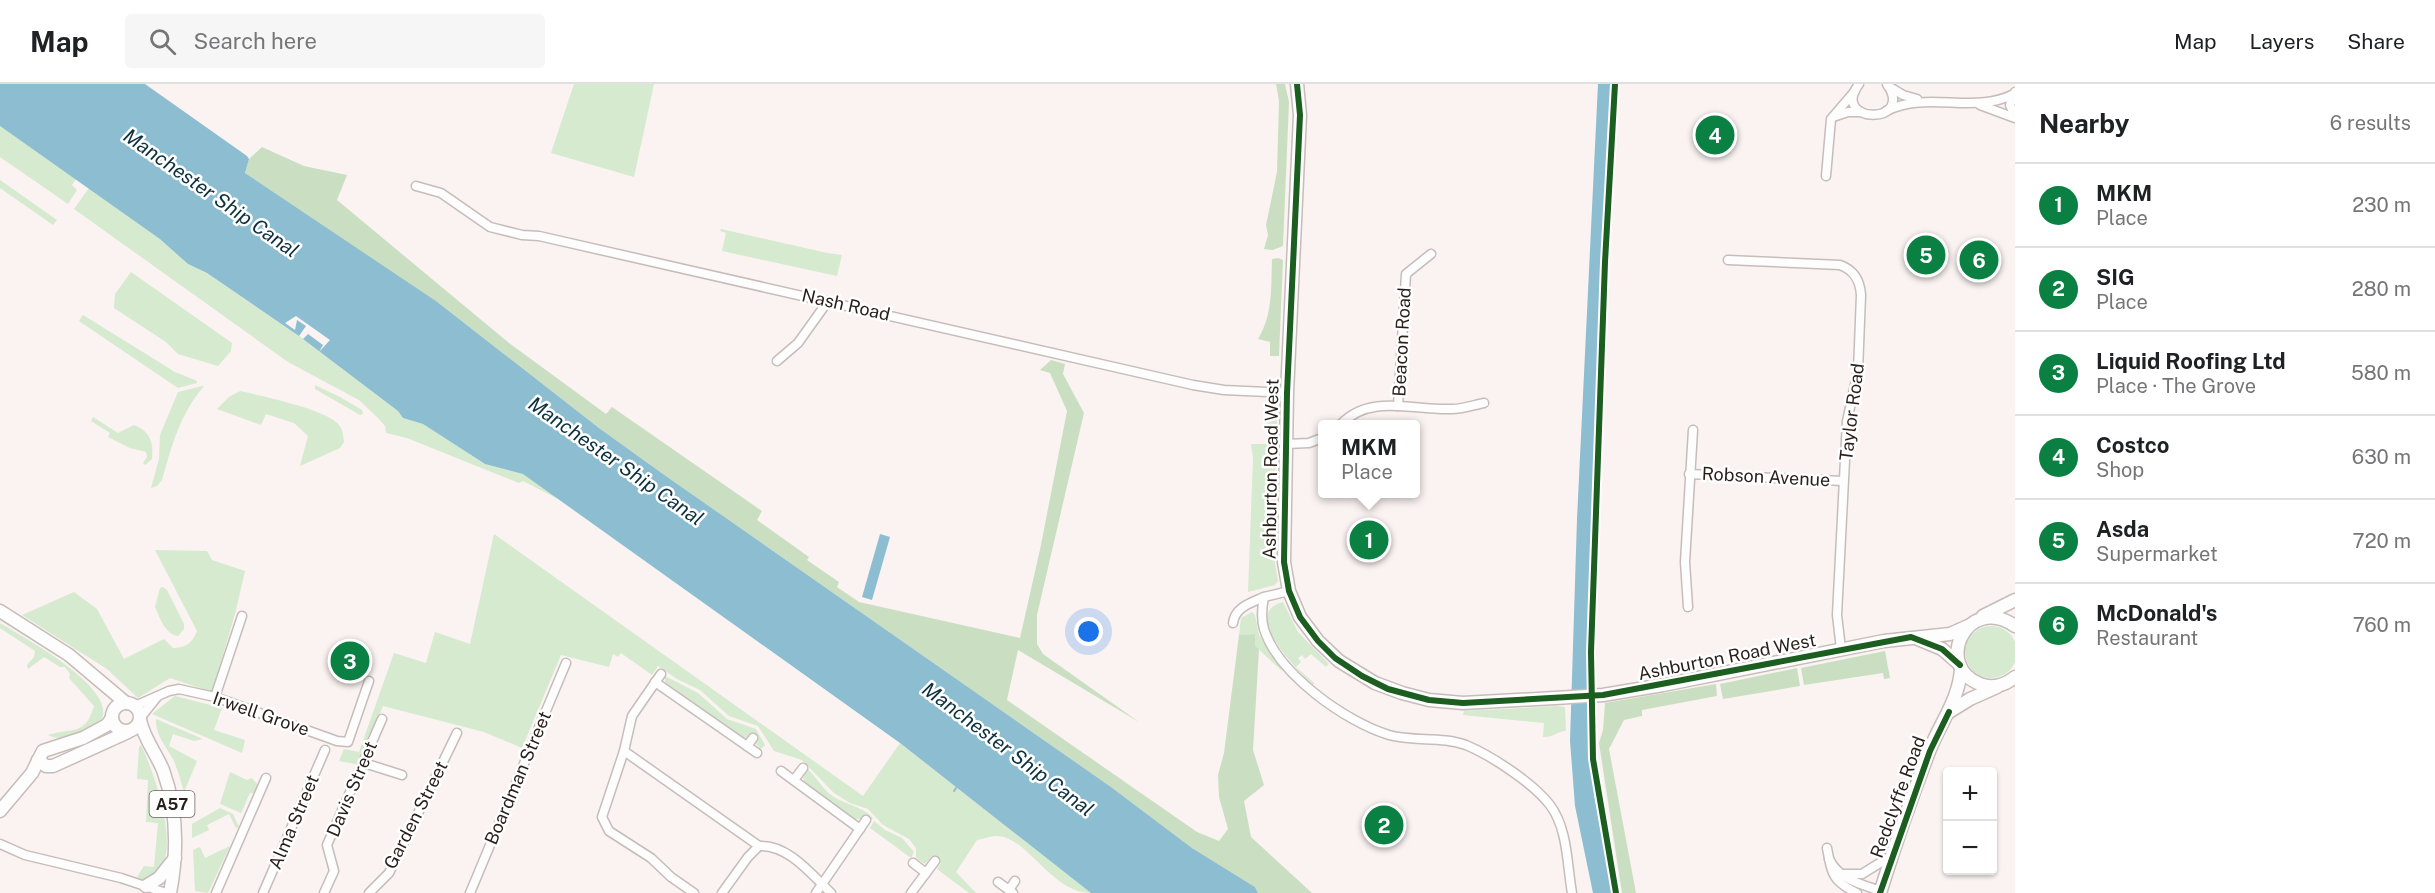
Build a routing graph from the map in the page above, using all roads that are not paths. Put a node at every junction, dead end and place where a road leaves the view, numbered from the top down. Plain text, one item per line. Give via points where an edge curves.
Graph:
1 (1297, 84) edge
2 (1887, 84) edge
3 (1857, 88) edge
4 (2014, 93) edge
5 (1923, 100) junction
6 (1977, 104) junction
7 (1886, 111) junction
8 (1861, 112) junction
9 (2015, 117) edge
10 (1831, 119) junction
11 (1826, 176) dead end
12 (416, 186) dead end
13 (1431, 254) dead end
14 (1728, 260) dead end
15 (828, 301) junction
16 (777, 361) dead end
17 (1287, 393) junction
18 (1484, 403) dead end
19 (1398, 406) junction
20 (1345, 420) edge
21 (1693, 430) dead end
22 (1318, 440) edge
23 (1286, 444) junction
24 (1689, 474) junction
25 (1844, 481) junction
26 (1289, 591) junction
27 (1264, 597) junction
28 (2015, 600) edge
29 (1688, 607) dead end
30 (0, 611) edge
31 (242, 616) dead end
32 (1233, 623) dead end
33 (1972, 623) junction
34 (2015, 626) edge
35 (1911, 637) junction
36 (1841, 649) junction
37 (566, 663) dead end
38 (1960, 666) junction
39 (661, 674) dead end
40 (369, 681) dead end
41 (2011, 681) edge
42 (655, 682) junction
43 (103, 684) junction
44 (215, 697) junction
45 (136, 712) junction
46 (1949, 712) junction
47 (113, 715) junction
48 (382, 719) dead end
49 (128, 732) junction
50 (457, 733) dead end
51 (753, 738) dead end
52 (747, 746) junction
53 (325, 750) dead end
54 (624, 750) junction
55 (757, 753) dead end
56 (38, 760) junction
57 (364, 762) junction
58 (803, 768) dead end
59 (782, 771) dead end
60 (402, 775) dead end
61 (266, 778) dead end
62 (794, 780) junction
63 (0, 811) edge
64 (866, 820) dead end
65 (860, 829) junction
66 (0, 844) edge
67 (759, 846) junction
68 (1827, 848) dead end
69 (1892, 856) junction
70 (175, 857) junction
71 (1829, 859) junction
72 (934, 861) dead end
73 (913, 863) dead end
74 (1837, 871) junction
75 (926, 873) junction
76 (1015, 881) dead end
77 (998, 882) dead end
78 (822, 884) junction
79 (146, 886) junction
80 (1011, 891) edge
81 (1880, 892) edge
82 (168, 893) edge
83 (216, 893) edge
84 (263, 893) edge
85 (324, 893) edge
86 (369, 893) edge
87 (470, 893) edge
88 (694, 893) edge
89 (722, 893) edge
90 (816, 893) edge
91 (831, 893) edge
92 (911, 893) edge
93 (1572, 893) edge
94 (1857, 893) edge

1 - 17 main road, Ashburton Road West via 1300,116
2 - 5 street via 1903,95
2 - 7 street via 1892,95
3 - 8 street via 1854,103
3 - 10 street
4 - 6 street
4 - 9 street via 2010,105
5 - 6 street
5 - 7 street
6 - 9 street
7 - 8 street via 1873,116
8 - 10 street
10 - 11 street
12 - 15 street, Nash Road via 441,193 481,221 509,232
13 - 19 street, Beacon Road via 1405,277
14 - 25 street, Taylor Road via 1845,267 1854,274 1861,290 1858,371 1848,414
15 - 16 street via 798,344
15 - 17 street, Nash Road via 1209,388
17 - 23 main road, Ashburton Road West
18 - 19 street, Beacon Road via 1453,409
19 - 20 street, Beacon Road via 1367,407
21 - 24 street, Robson Avenue
22 - 23 street
23 - 26 main road, Ashburton Road West via 1284,549
24 - 25 street, Robson Avenue
24 - 29 street, Robson Avenue via 1685,562
25 - 36 street, Taylor Road via 1837,615
26 - 27 street
26 - 36 main road, Ashburton Road West via 1300,617 1328,651 1362,676 1388,689 1446,702 1603,695
27 - 32 street via 1242,608
27 - 93 street via 1263,626 1273,648 1291,671 1323,699 1392,736 1464,744 1540,794 1560,824
28 - 33 main road
30 - 43 main road, A57 via 69,655
31 - 44 street
33 - 34 main road via 1997,617
33 - 35 main road, Ashburton Road West via 1950,634
33 - 38 main road, Redclyffe Road via 1958,644
35 - 36 main road, Ashburton Road West
35 - 38 main road via 1934,644
37 - 87 street, Boardman Street
38 - 41 main road via 1967,676 1984,685
38 - 46 main road, Redclyffe Road via 1960,681
39 - 42 street
40 - 44 street, Irwell Grove via 348,742
41 - 46 main road
42 - 52 street
42 - 54 street via 632,716
43 - 45 main road, A57
43 - 47 main road, A57
44 - 45 street, Irwell Grove via 180,689 169,691
45 - 47 main road via 118,705
45 - 49 main road via 136,728
45 - 70 main road, A57 via 168,786 176,829
46 - 69 main road, Redclyffe Road via 1930,751
47 - 49 main road via 115,726
47 - 56 main road via 107,725 67,745 47,749
48 - 57 street, Davis Street
49 - 56 main road via 53,766
50 - 86 street, Garden Street via 389,873
51 - 52 street
52 - 55 street
53 - 84 street, Alma Street
54 - 67 street
54 - 88 street via 602,811 605,828
56 - 63 main road
57 - 60 street
57 - 85 street, Davis Street via 327,845 334,871
58 - 62 street
59 - 62 street
61 - 83 street
62 - 65 street
64 - 65 street
65 - 78 street
66 - 79 street via 25,855
67 - 78 street via 780,849
67 - 89 street
68 - 71 street
69 - 74 street via 1862,874
69 - 81 main road, Redclyffe Road
70 - 79 main road via 159,878
70 - 82 main road, A57
71 - 74 street
71 - 94 street via 1837,880
72 - 75 street
73 - 75 street
74 - 81 street
75 - 92 street
76 - 80 street
77 - 80 street
78 - 90 street
78 - 91 street
79 - 82 street

